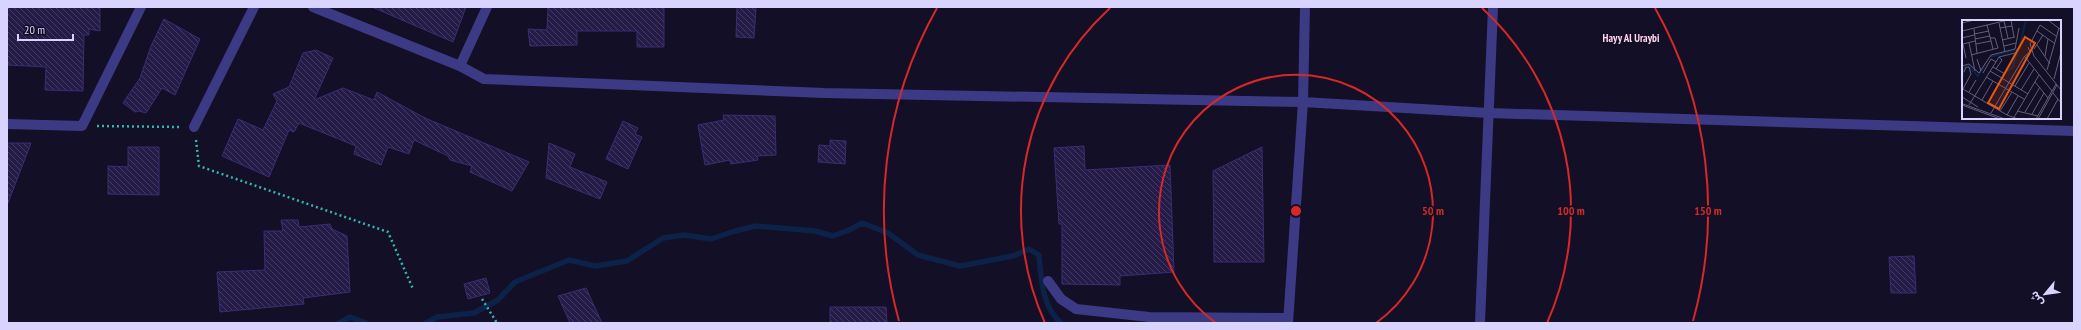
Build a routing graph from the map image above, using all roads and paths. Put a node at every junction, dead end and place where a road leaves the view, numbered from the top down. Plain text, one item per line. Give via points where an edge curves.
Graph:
1 (141, 7) edge
2 (254, 7) edge
3 (313, 7) edge
4 (487, 7) edge
5 (1305, 7) edge
6 (1493, 7) edge
7 (460, 66) junction
8 (1303, 102) junction
9 (1489, 113) junction
10 (7, 124) edge
11 (82, 126) junction
12 (194, 127) junction
13 (2074, 131) edge
14 (1048, 281) dead end
15 (413, 290) dead end
16 (482, 299) dead end
17 (1149, 320) edge
18 (1287, 320) edge
19 (497, 323) edge
20 (1480, 323) edge

1 - 11 street
2 - 12 street
3 - 7 street
4 - 7 street
5 - 8 street
6 - 9 street
7 - 8 street via 484,78 492,79 824,93
8 - 9 street
8 - 18 street
9 - 13 street
9 - 20 street
10 - 11 street
11 - 12 path
12 - 15 path via 200,166 388,232
14 - 17 street via 1061,299 1076,309
16 - 19 path
17 - 18 street

